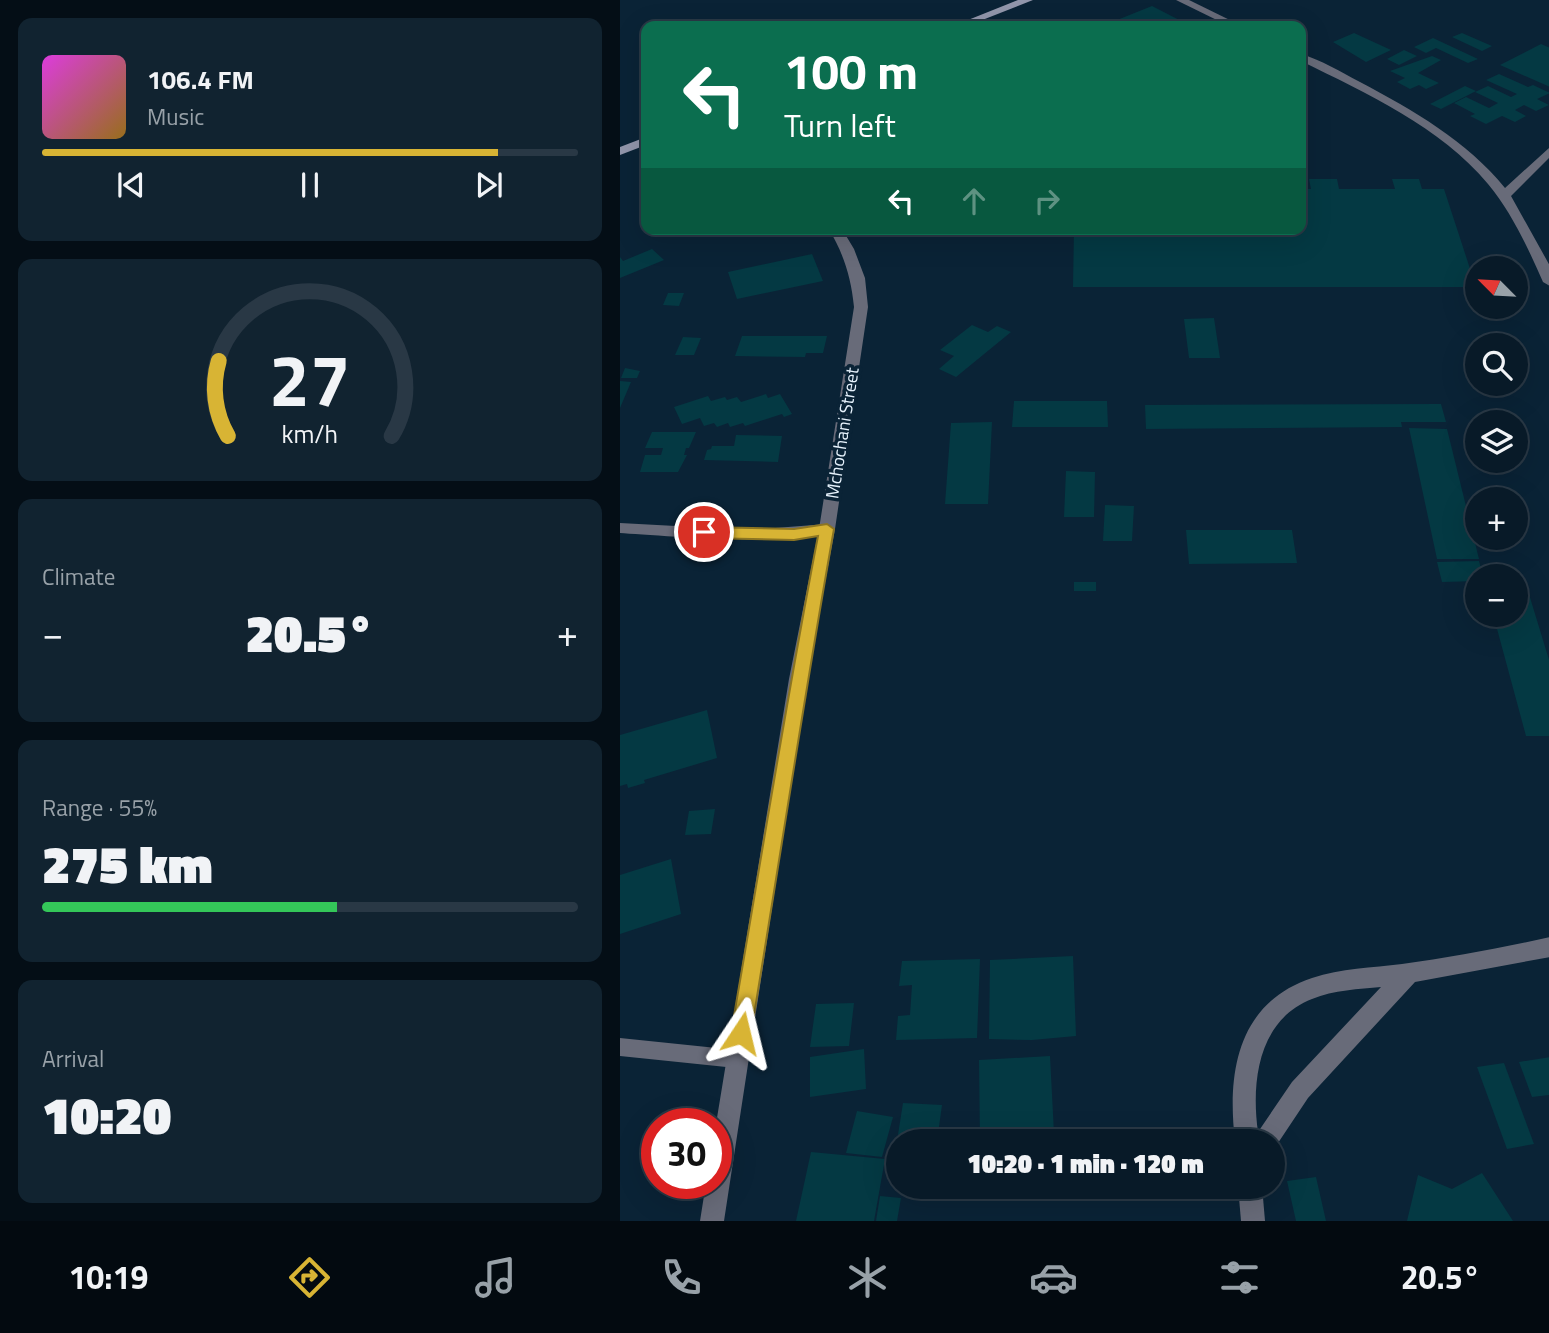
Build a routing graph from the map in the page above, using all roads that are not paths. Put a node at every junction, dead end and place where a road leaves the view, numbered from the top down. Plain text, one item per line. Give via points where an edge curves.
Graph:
1 (1028, 0) edge
2 (1181, 0) edge
3 (971, 21) edge
4 (1226, 21) edge
5 (1306, 59) edge
6 (641, 143) edge
7 (1549, 150) edge
8 (620, 151) edge
9 (1504, 196) junction
10 (839, 235) edge
11 (1549, 282) edge
12 (620, 528) edge
13 (827, 529) junction
14 (1549, 947) edge
15 (1408, 974) junction
16 (620, 1047) edge
17 (736, 1059) junction
18 (1246, 1129) edge
19 (1274, 1129) edge
20 (1251, 1199) edge
21 (712, 1221) edge
22 (1253, 1221) edge

1 - 3 street
2 - 4 street
5 - 9 street via 1363,87 1428,128 1470,158
6 - 8 street
7 - 9 street
9 - 11 street
10 - 13 street, Mchochani Street via 858,278 861,307
12 - 13 lane via 794,534
13 - 17 street, Mchochani Street
14 - 15 street
15 - 18 street via 1321,986 1280,1006 1258,1034 1248,1057 1243,1088
15 - 19 street via 1300,1090
16 - 17 lane
17 - 21 street, Mchochani Street
20 - 22 street

